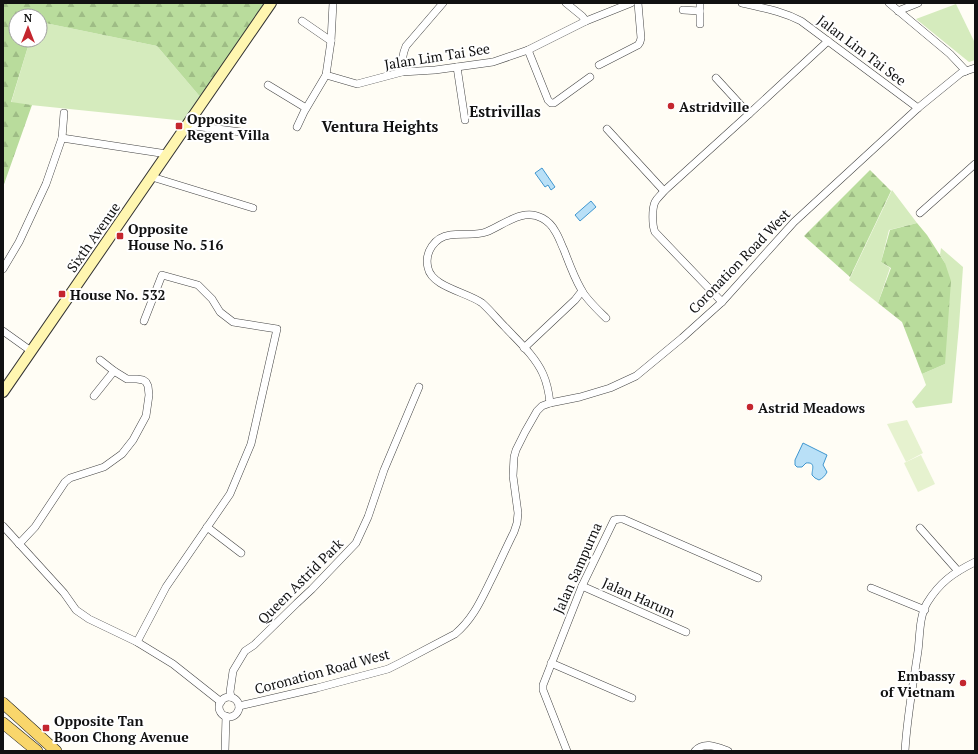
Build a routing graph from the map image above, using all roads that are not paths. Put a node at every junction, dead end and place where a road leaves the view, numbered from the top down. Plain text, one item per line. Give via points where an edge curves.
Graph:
1 (271, 3) edge
2 (333, 3) edge
3 (443, 3) edge
4 (566, 3) edge
5 (631, 3) edge
6 (638, 3) edge
7 (700, 3) edge
8 (742, 3) edge
9 (889, 3) edge
10 (918, 3) edge
11 (683, 10) dead end
12 (700, 11) junction
13 (898, 11) junction
14 (302, 21) dead end
15 (586, 21) junction
16 (700, 24) dead end
17 (332, 41) junction
18 (828, 41) junction
19 (528, 50) junction
20 (599, 66) dead end
21 (457, 67) junction
22 (975, 68) edge
23 (966, 71) junction
24 (402, 72) junction
25 (326, 75) junction
26 (590, 77) dead end
27 (716, 78) dead end
28 (268, 85) dead end
29 (306, 108) junction
30 (918, 108) junction
31 (64, 113) dead end
32 (749, 114) junction
33 (465, 120) dead end
34 (186, 125) junction
35 (297, 127) dead end
36 (607, 129) dead end
37 (241, 132) dead end
38 (62, 138) junction
39 (167, 154) junction
40 (975, 164) edge
41 (152, 177) junction
42 (664, 191) junction
43 (253, 208) dead end
44 (920, 213) dead end
45 (3, 269) edge
46 (582, 291) junction
47 (722, 302) junction
48 (606, 318) dead end
49 (144, 321) dead end
50 (3, 331) edge
51 (524, 348) junction
52 (31, 351) junction
53 (100, 360) dead end
54 (114, 371) junction
55 (419, 387) dead end
56 (3, 392) edge
57 (94, 396) dead end
58 (550, 403) junction
59 (3, 526) edge
60 (208, 527) junction
61 (920, 528) dead end
62 (19, 544) junction
63 (241, 553) dead end
64 (975, 562) edge
65 (958, 571) junction
66 (758, 578) dead end
67 (582, 586) junction
68 (871, 588) dead end
69 (925, 610) junction
70 (686, 632) dead end
71 (137, 642) junction
72 (551, 663) junction
73 (231, 697) junction
74 (632, 698) dead end
75 (221, 702) junction
76 (3, 703) edge
77 (239, 706) junction
78 (226, 716) junction
79 (3, 723) edge
80 (42, 739) junction
81 (698, 749) edge
82 (34, 750) edge
83 (56, 751) edge
84 (225, 751) edge
85 (567, 751) edge
86 (728, 751) edge
87 (905, 751) edge

1 - 34 main road, Sixth Avenue
2 - 17 street
3 - 24 street via 406,46 402,58
4 - 15 street
5 - 15 street, Jalan Lim Tai See
6 - 20 street via 640,42
7 - 12 street
8 - 18 street, Jalan Lim Tai See via 790,15
9 - 13 street
10 - 13 street
11 - 12 street
12 - 16 street
13 - 23 street via 950,54
14 - 17 street
15 - 19 street, Jalan Lim Tai See
17 - 25 street
18 - 30 street, Jalan Lim Tai See
18 - 32 street
19 - 21 street, Jalan Lim Tai See via 493,62
19 - 26 street via 551,102 554,103
21 - 24 street, Jalan Lim Tai See
21 - 33 street
22 - 23 street, Coronation Road West
23 - 30 street, Coronation Road West
24 - 25 street, Jalan Lim Tai See via 357,84
25 - 29 street
27 - 32 street
28 - 29 street
29 - 35 street
30 - 47 street, Coronation Road West via 794,222
31 - 38 street
32 - 42 street
34 - 37 street
34 - 39 main road, Sixth Avenue
36 - 42 street
38 - 39 street
38 - 45 street via 46,184 19,242
39 - 41 main road, Sixth Avenue
40 - 44 street
41 - 43 street
41 - 52 main road, Sixth Avenue
42 - 47 street via 654,203 655,232
46 - 48 street
46 - 51 street
46 - 51 street via 555,230 546,220 537,216 524,215 486,232 451,234 437,240 427,257 430,274 440,282 481,302
47 - 58 street, Coronation Road West via 636,376 610,388
49 - 60 street via 162,275 198,285 212,298 220,312 233,322 277,329 251,444 230,494
50 - 52 street
51 - 58 street via 543,374
52 - 56 main road, Sixth Avenue
53 - 54 street
54 - 57 street
54 - 62 street via 127,378 143,380 148,386 146,416 133,440 122,454 104,467 64,482 35,528
55 - 73 street, Queen Astrid Park via 356,543 312,589 245,651 233,671
58 - 77 street, Coronation Road West via 537,411 516,450 513,476 517,524 480,602 463,628 388,669
59 - 62 street
60 - 63 street
60 - 71 street via 166,587
61 - 65 street
62 - 71 street via 64,593 76,610
64 - 65 street
65 - 69 street via 937,590
66 - 67 street, Jalan Sampurna via 616,519
67 - 70 street, Jalan Harum
67 - 72 street, Jalan Sampurna
68 - 69 street
69 - 87 street
71 - 75 street via 173,664
72 - 74 street
72 - 85 street, Jalan Sampurna via 542,684 543,690
73 - 75 street
73 - 77 street via 237,700
75 - 78 street via 220,711
76 - 80 main road
77 - 78 street via 235,716
78 - 84 street
79 - 82 main road
80 - 82 street
80 - 83 main road
81 - 86 street via 709,745

